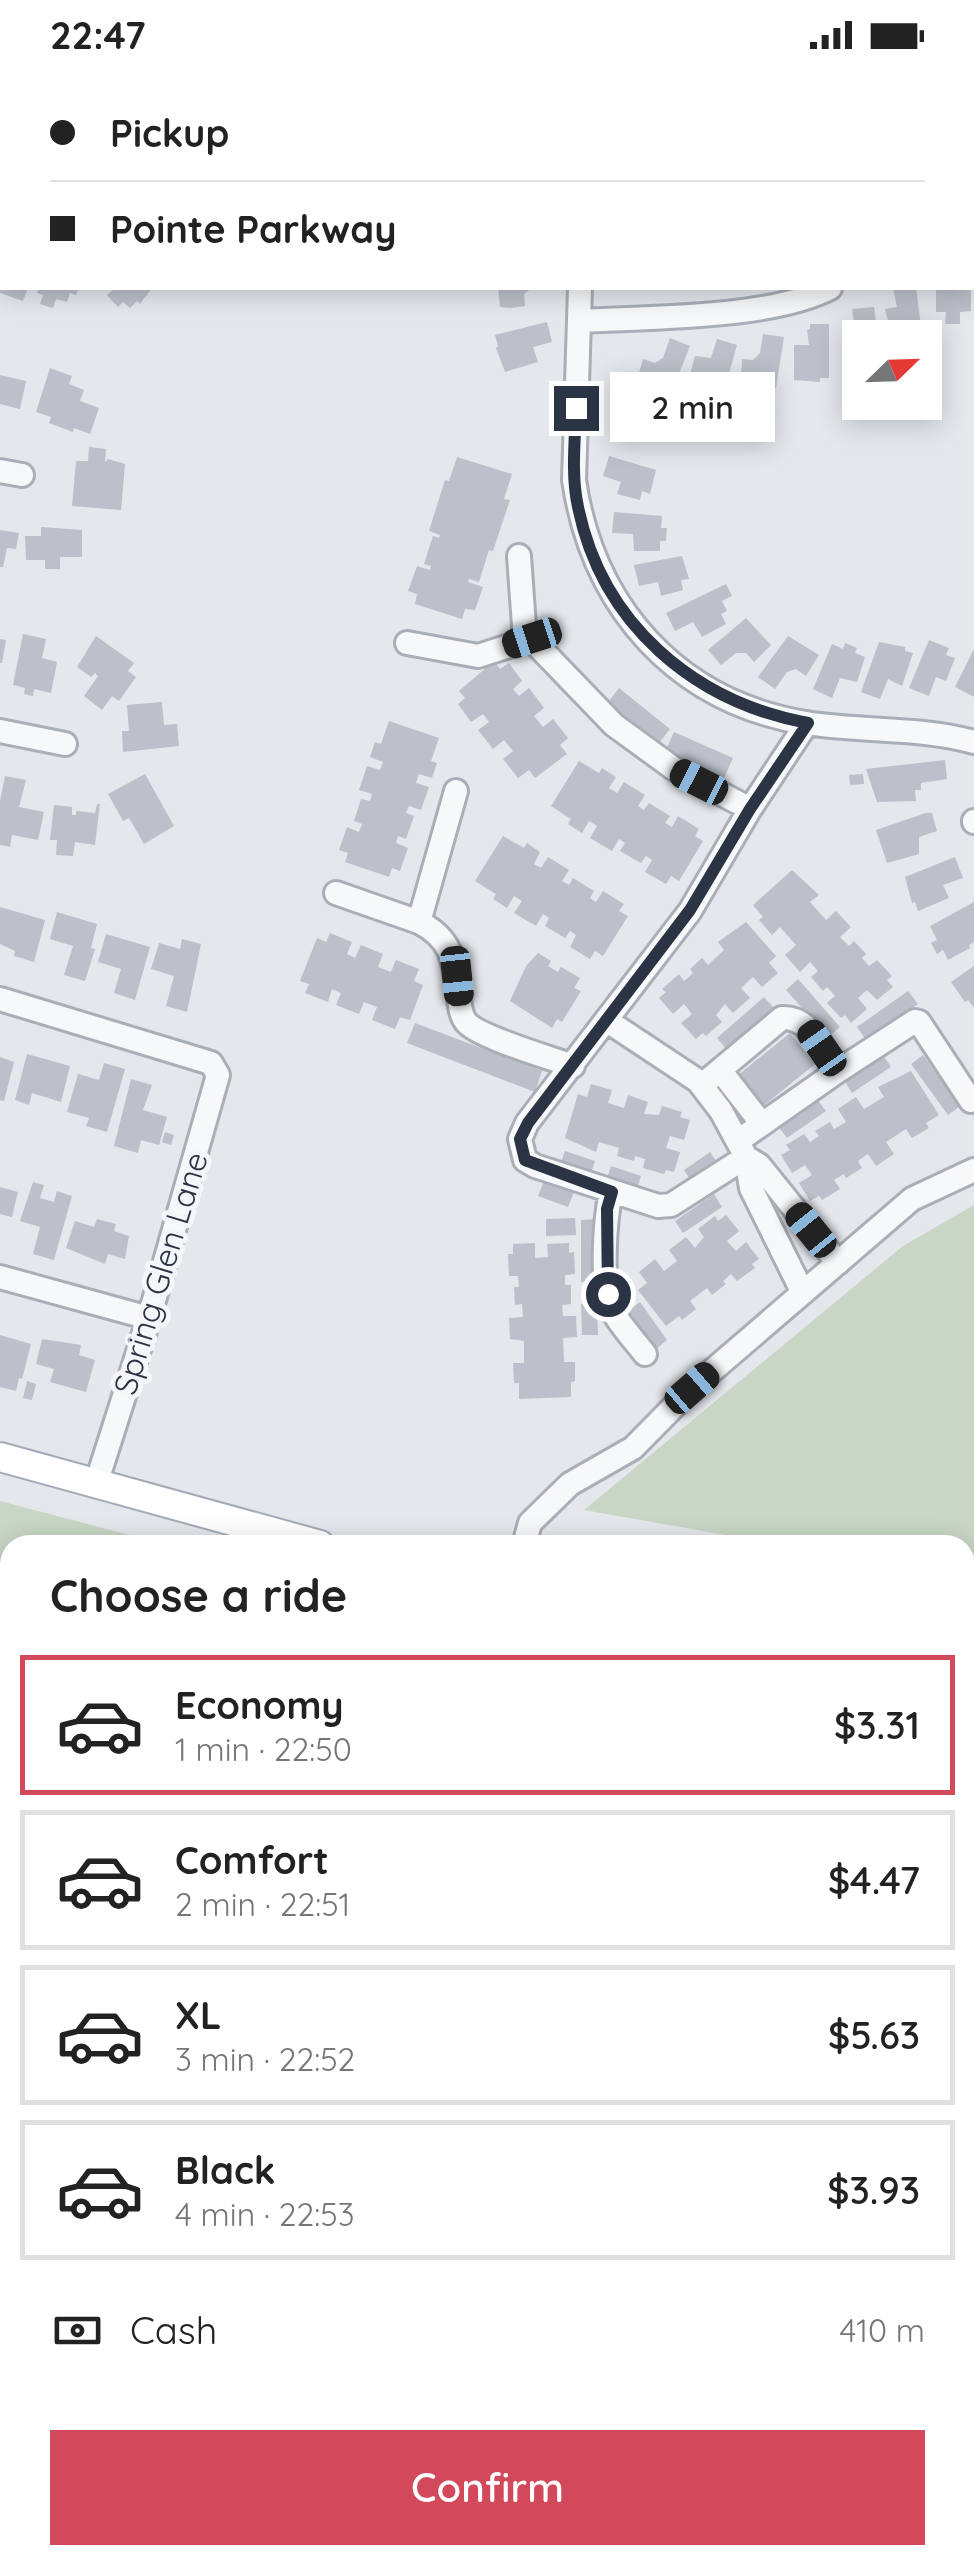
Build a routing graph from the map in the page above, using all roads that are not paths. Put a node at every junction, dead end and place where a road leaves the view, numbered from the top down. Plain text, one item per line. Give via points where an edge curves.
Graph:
1 (580, 290) edge
2 (826, 290) edge
3 (578, 322) junction
4 (519, 556) dead end
5 (532, 638) junction
6 (407, 644) dead end
7 (808, 723) junction
8 (0, 731) edge
9 (974, 742) edge
10 (65, 744) dead end
11 (456, 791) dead end
12 (750, 809) junction
13 (336, 893) dead end
14 (418, 922) junction
15 (0, 998) edge
16 (606, 1020) junction
17 (573, 1066) junction
18 (838, 1070) junction
19 (711, 1078) junction
20 (971, 1100) dead end
21 (762, 1124) junction
22 (742, 1149) junction
23 (974, 1170) edge
24 (612, 1192) junction
25 (787, 1200) junction
26 (766, 1218) junction
27 (838, 1263) junction
28 (0, 1277) edge
29 (803, 1293) junction
30 (150, 1318) junction
31 (645, 1354) dead end
32 (0, 1457) edge
33 (96, 1484) junction
34 (283, 1535) edge
35 (527, 1535) edge

1 - 3 street
2 - 3 street via 756,309
3 - 7 street via 574,480 584,532 604,581 650,644 689,677 758,712
4 - 5 street via 524,626
5 - 6 street via 478,656
5 - 12 street via 614,725 673,768
7 - 9 street
7 - 12 street
8 - 10 street
11 - 14 street
12 - 16 street via 690,910
13 - 14 street
14 - 17 street via 444,938 466,1022 480,1034
15 - 30 street, Spring Glen Lane via 211,1062 218,1075
16 - 17 street
16 - 19 street
17 - 24 street via 528,1123 521,1151 535,1166
18 - 19 street via 806,1026 782,1018
18 - 20 street via 915,1021
18 - 21 street
19 - 21 street
19 - 22 street
21 - 22 street
22 - 24 street via 671,1205
22 - 25 street
22 - 26 street
23 - 27 street via 912,1199
24 - 31 street via 608,1294
25 - 26 street
25 - 27 street
26 - 29 street
27 - 29 street
28 - 30 street
29 - 35 street via 632,1448 570,1484 530,1523
30 - 33 street, Spring Glen Lane
32 - 33 main road
33 - 34 main road

